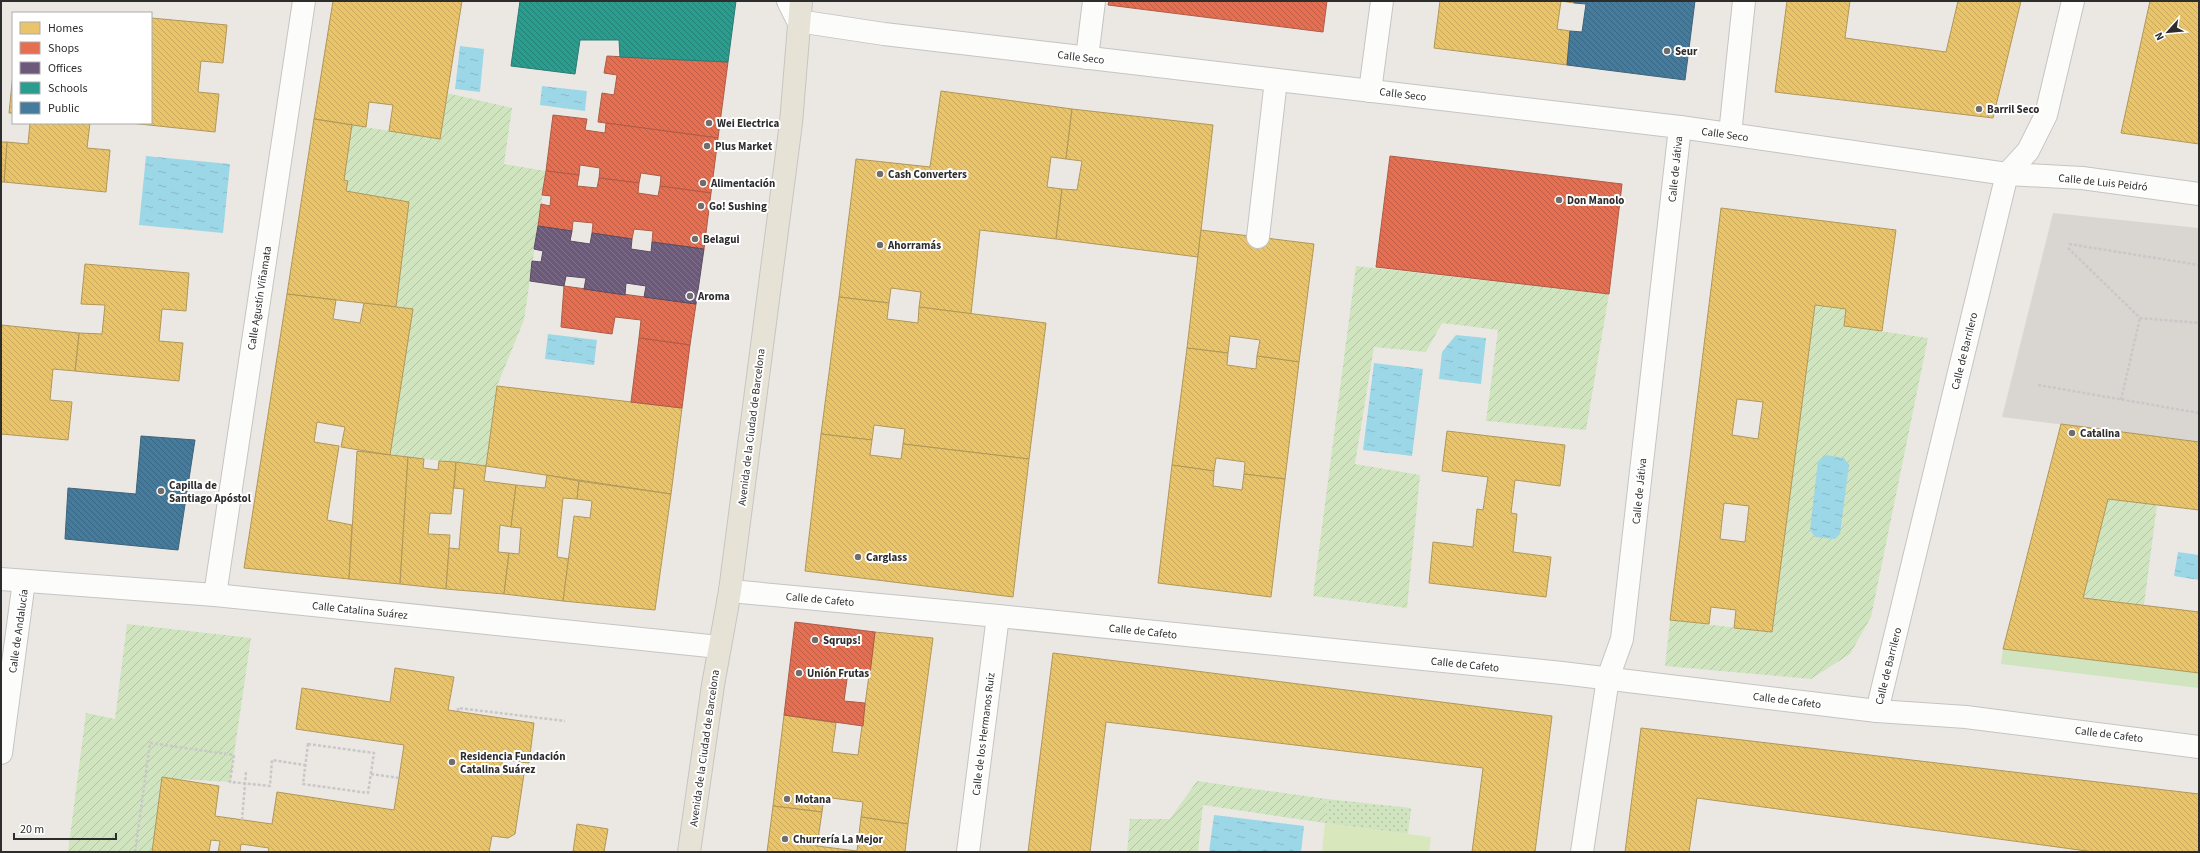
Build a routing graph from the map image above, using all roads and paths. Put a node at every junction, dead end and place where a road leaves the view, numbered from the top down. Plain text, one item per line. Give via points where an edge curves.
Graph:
1 (304, 1) edge
2 (788, 1) edge
3 (1094, 1) edge
4 (1382, 1) edge
5 (1744, 1) edge
6 (2073, 1) edge
7 (800, 11) edge
8 (1087, 58) junction
9 (1276, 80) junction
10 (1370, 91) junction
11 (1680, 128) junction
12 (1730, 134) junction
13 (2007, 174) junction
14 (2199, 194) edge
15 (1258, 237) dead end
16 (2069, 244) dead end
17 (2068, 248) dead end
18 (2199, 265) edge
19 (2140, 318) junction
20 (2199, 323) edge
21 (2038, 385) dead end
22 (2121, 400) junction
23 (2199, 413) edge
24 (1, 578) edge
25 (24, 581) junction
26 (730, 591) junction
27 (215, 595) junction
28 (998, 616) junction
29 (719, 647) junction
30 (1608, 678) junction
31 (458, 711) dead end
32 (1877, 711) junction
33 (565, 721) dead end
34 (2199, 746) edge
35 (1, 753) edge
36 (306, 765) junction
37 (246, 772) dead end
38 (371, 774) junction
39 (399, 778) dead end
40 (245, 784) junction
41 (242, 820) dead end
42 (135, 852) edge
43 (689, 852) edge
44 (968, 852) edge
45 (1582, 852) edge

1 - 27 street, Calle Agustín Viñamata
2 - 7 street
3 - 8 street
4 - 10 street
5 - 12 street
6 - 13 street, Calle de Barrilero via 2046,115 2028,151
7 - 8 street, Calle Seco via 884,34
7 - 26 main road, Avenida de la Ciudad de Barcelona via 790,123
8 - 9 street, Calle Seco
9 - 10 street, Calle Seco
9 - 15 street
10 - 11 street, Calle Seco
11 - 12 street, Calle Seco
11 - 30 street, Calle de Játiva via 1622,639
12 - 13 street, Calle Seco
13 - 14 street, Calle de Luis Peidró via 2082,178
13 - 32 street, Calle de Barrilero
16 - 18 path
17 - 19 path
19 - 20 path
19 - 22 path
21 - 22 path
22 - 23 path
24 - 25 street, Calle Catalina Suárez
25 - 27 street, Calle Catalina Suárez
25 - 35 street, Calle de Andalucía
26 - 28 street, Calle de Cafeto
26 - 29 main road, Avenida de la Ciudad de Barcelona
27 - 29 street, Calle Catalina Suárez
28 - 30 street, Calle de Cafeto
28 - 44 street, Calle de los Hermanos Ruiz
29 - 43 main road, Avenida de la Ciudad de Barcelona
30 - 32 street, Calle de Cafeto
30 - 45 street, Calle de Játiva
31 - 33 path via 458,708
32 - 34 street, Calle de Cafeto via 1966,717
36 - 38 path via 303,784 339,789 368,793
36 - 38 path via 308,744 374,753
36 - 40 path via 272,760 270,786
37 - 40 path
38 - 39 path
40 - 41 path
40 - 42 path via 230,782 234,755 150,743

